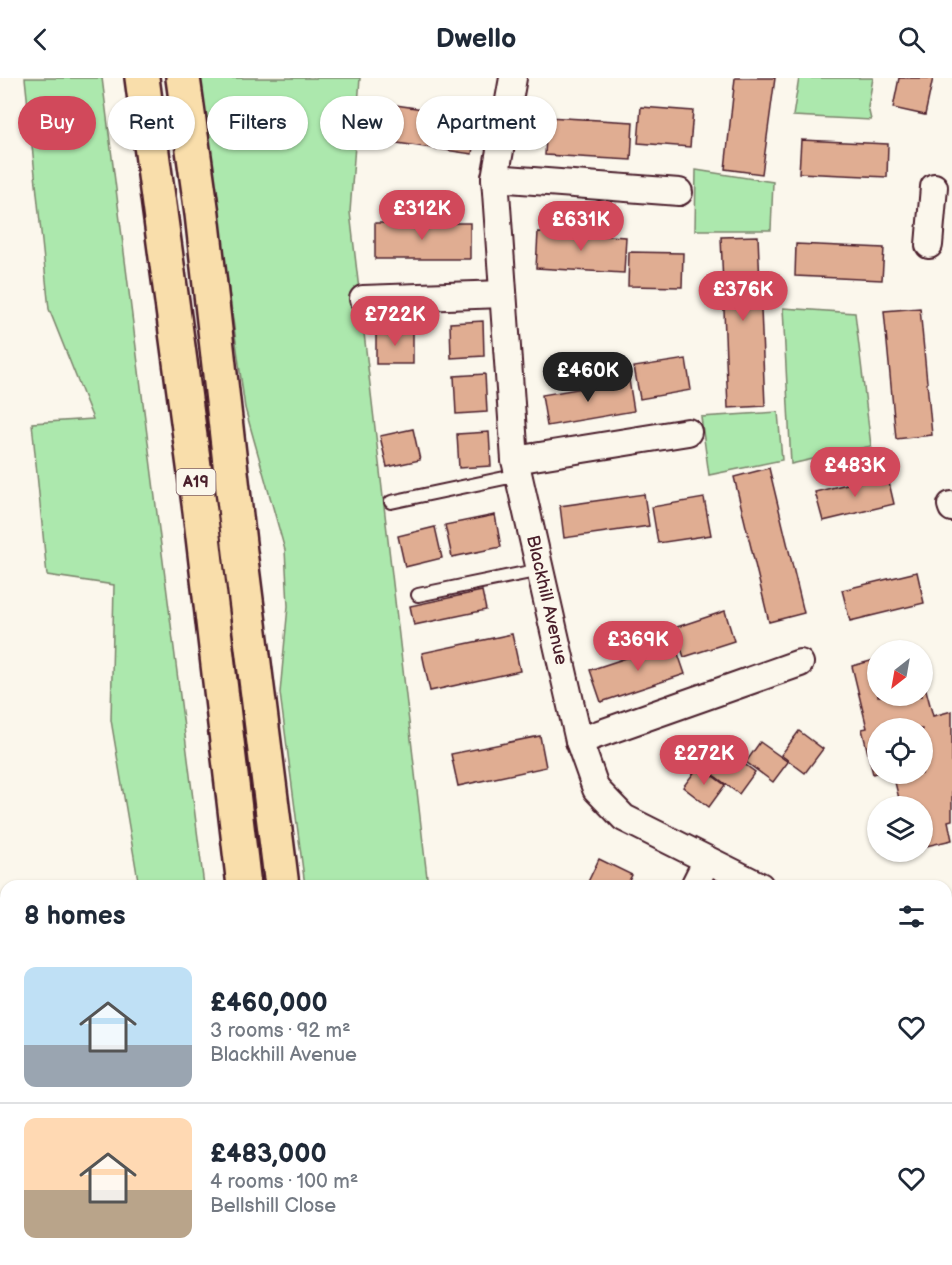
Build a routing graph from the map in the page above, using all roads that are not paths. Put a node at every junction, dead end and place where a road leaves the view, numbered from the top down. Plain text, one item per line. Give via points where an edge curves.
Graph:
1 (142, 78) edge
2 (183, 78) edge
3 (513, 78) edge
4 (495, 178) junction
5 (934, 187) dead end
6 (679, 192) dead end
7 (942, 214) edge
8 (929, 245) dead end
9 (503, 294) junction
10 (363, 299) dead end
11 (688, 432) dead end
12 (517, 467) junction
13 (391, 502) dead end
14 (540, 570) junction
15 (418, 595) dead end
16 (800, 663) dead end
17 (579, 741) junction
18 (707, 860) junction
19 (243, 880) edge
20 (281, 880) edge
21 (697, 880) edge
22 (748, 880) edge

1 - 19 highway, A19 via 200,511
2 - 20 highway, A19
3 - 4 street, Blackhill Avenue
4 - 6 street
4 - 9 street, Blackhill Avenue
5 - 7 street
7 - 8 street
9 - 10 street
9 - 12 street, Blackhill Avenue
11 - 12 street
12 - 13 lane
12 - 14 street, Blackhill Avenue
14 - 15 lane
14 - 17 street, Blackhill Avenue
16 - 17 street
17 - 18 street, Blackhill Avenue via 596,789 624,818
18 - 21 street
18 - 22 street, Blackhill Avenue

